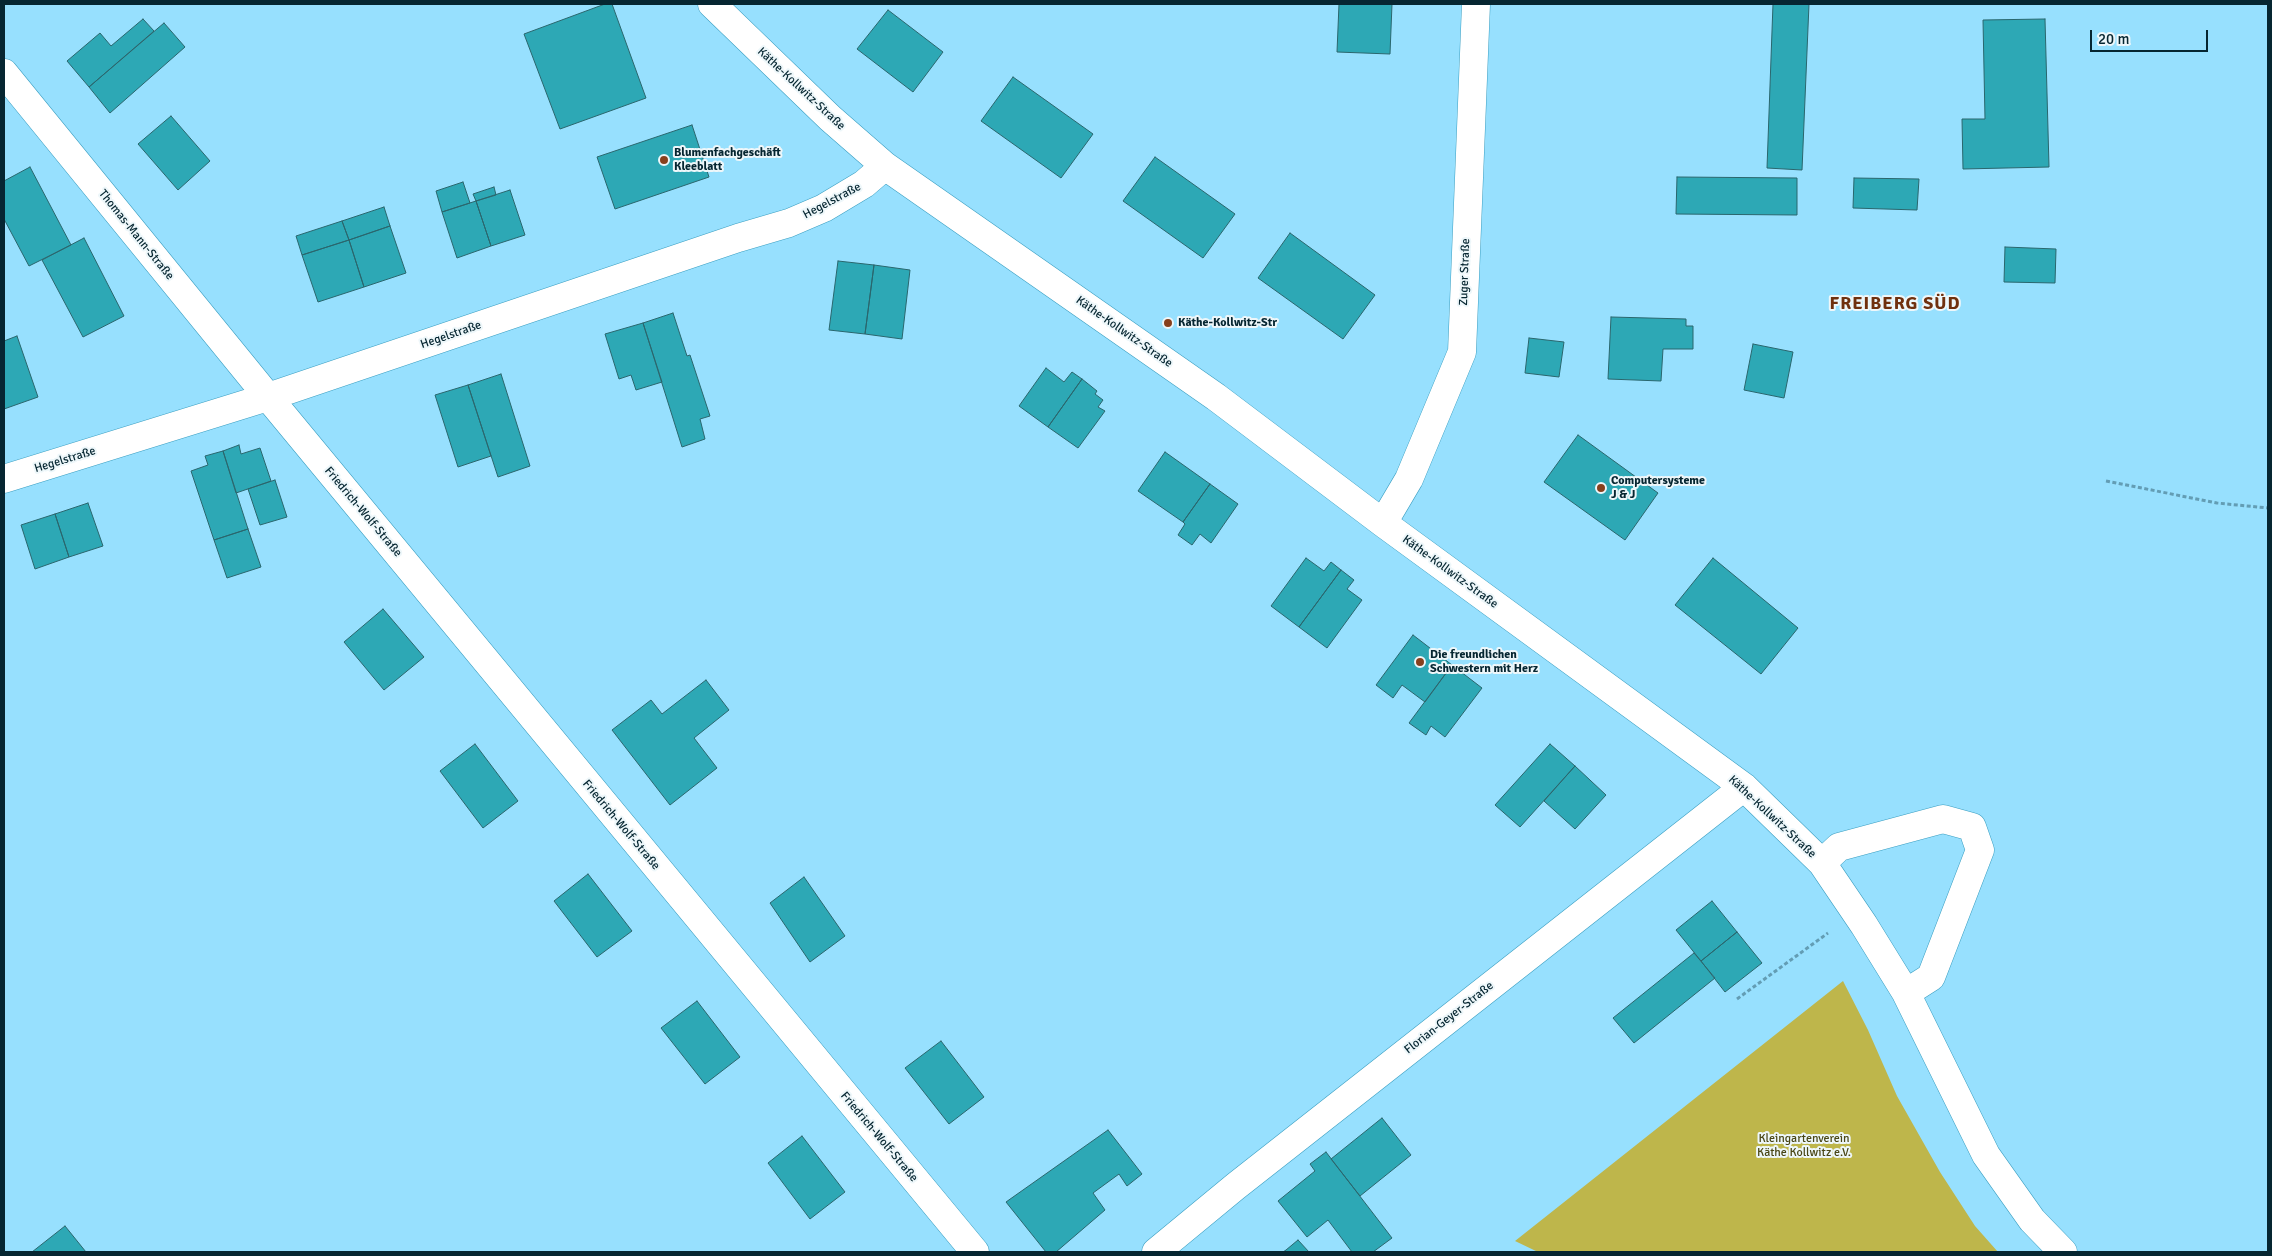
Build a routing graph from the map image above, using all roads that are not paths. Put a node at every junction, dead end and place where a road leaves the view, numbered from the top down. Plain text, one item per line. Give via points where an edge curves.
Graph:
1 (712, 4) edge
2 (1476, 4) edge
3 (4, 73) edge
4 (885, 166) junction
5 (268, 397) junction
6 (4, 479) edge
7 (1383, 523) junction
8 (1744, 787) junction
9 (1822, 863) junction
10 (1906, 993) junction
11 (975, 1252) edge
12 (1156, 1252) edge
13 (2063, 1252) edge

1 - 4 street, Käthe-Kollwitz-Straße via 830,118
2 - 7 street, Zuger Straße via 1462,352 1409,479
3 - 5 street, Thomas-Mann-Straße
4 - 5 street, Hegelstraße via 864,184 824,208 789,223
4 - 7 street, Käthe-Kollwitz-Straße via 1216,397
5 - 6 street, Hegelstraße
5 - 11 street, Friedrich-Wolf-Straße
7 - 8 street, Käthe-Kollwitz-Straße
8 - 9 street, Käthe-Kollwitz-Straße
8 - 12 street, Florian-Geyer-Straße
9 - 10 street, Käthe-Kollwitz-Straße
9 - 10 street via 1839,847 1943,819 1972,827 1980,850 1931,977
10 - 13 street, Käthe-Kollwitz-Straße via 1986,1155 2032,1220

